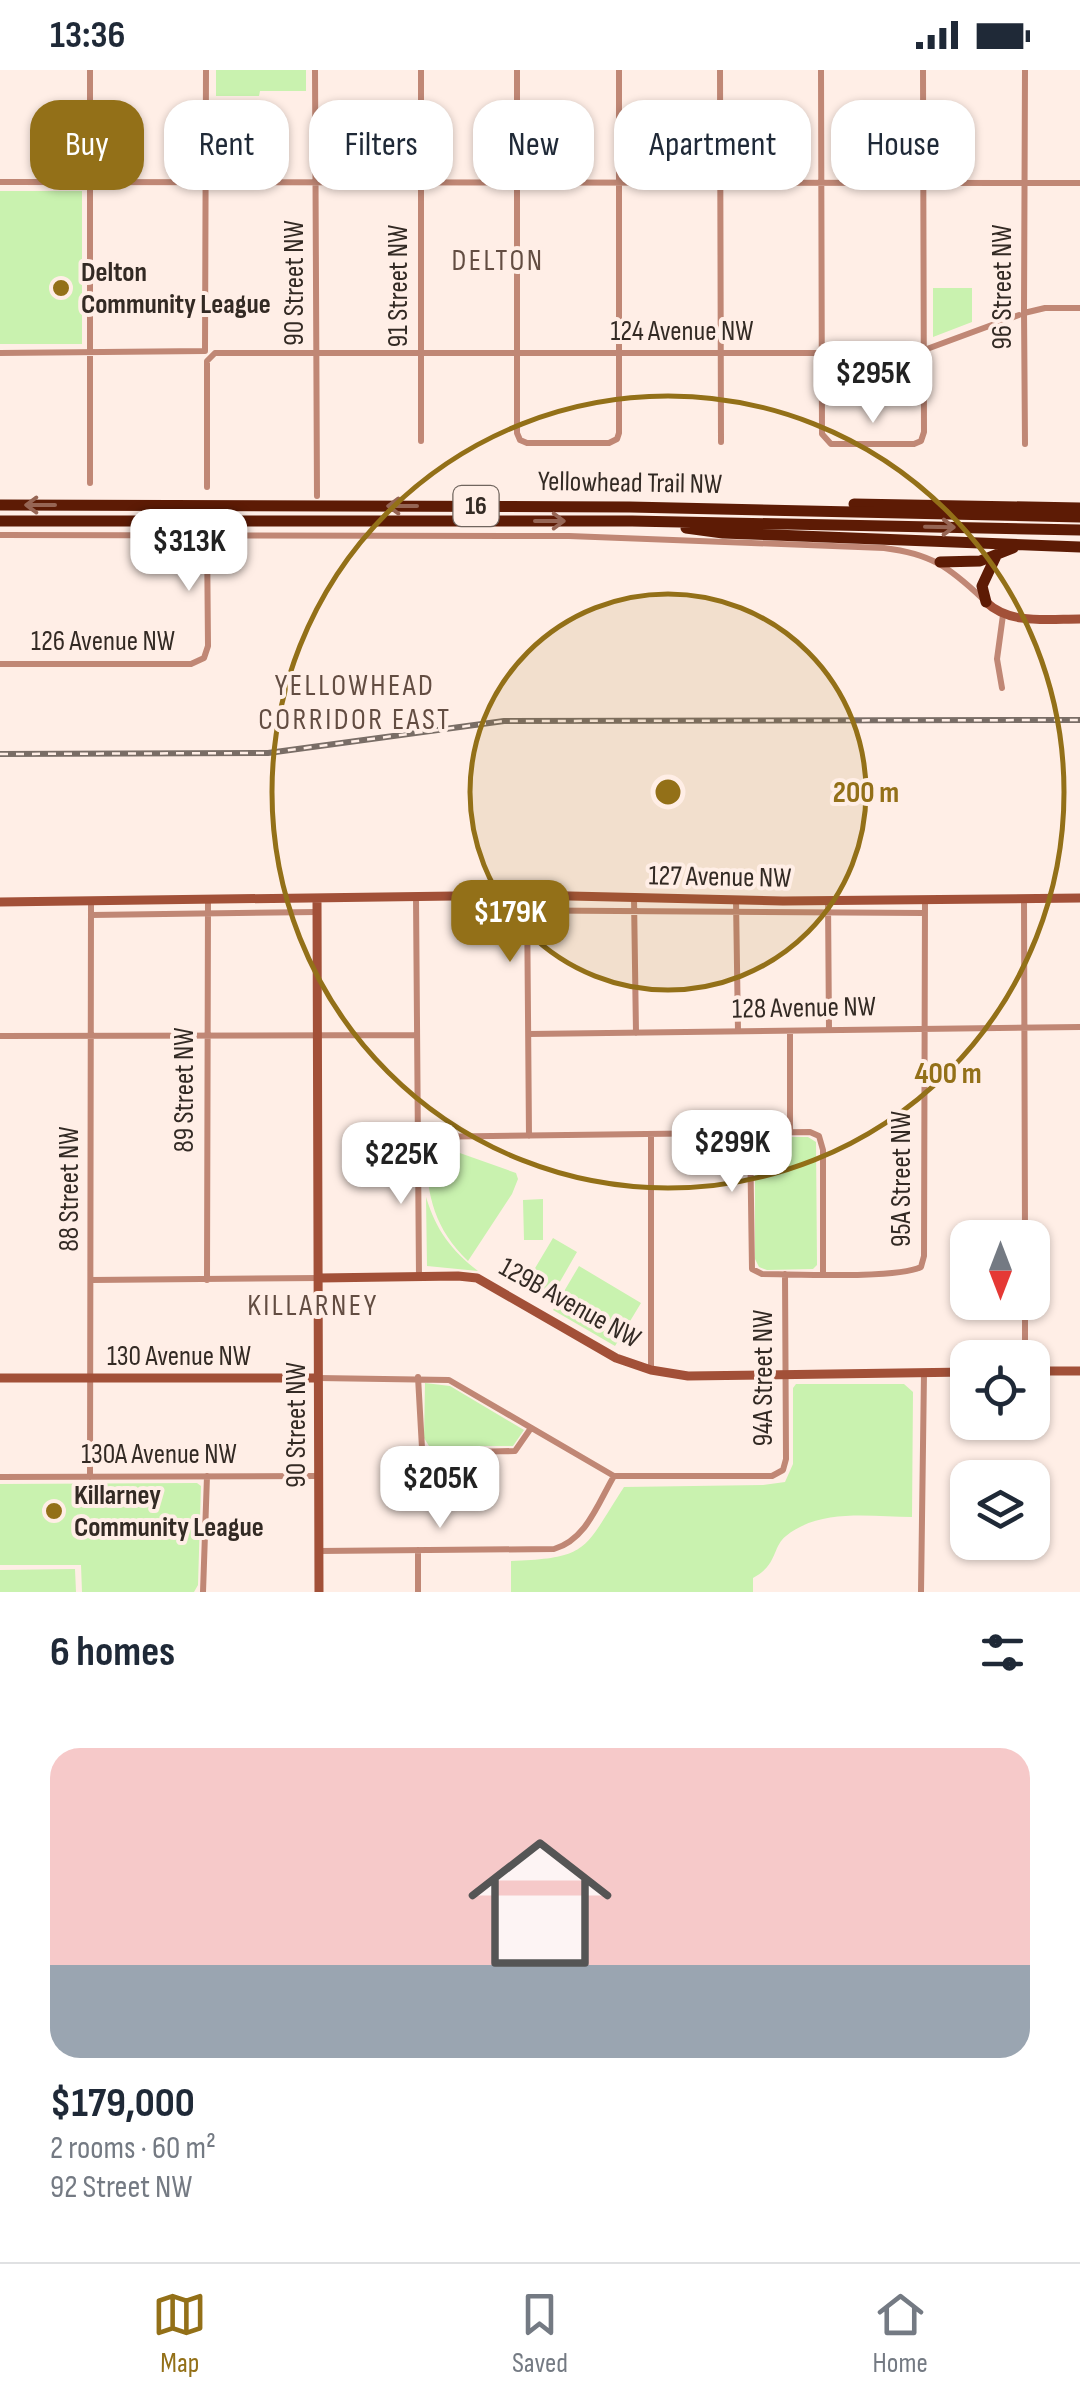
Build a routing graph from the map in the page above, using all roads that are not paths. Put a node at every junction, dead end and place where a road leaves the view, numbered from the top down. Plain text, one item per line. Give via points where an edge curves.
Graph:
1 (90, 70) edge
2 (206, 70) edge
3 (315, 70) edge
4 (421, 70) edge
5 (517, 70) edge
6 (619, 70) edge
7 (720, 70) edge
8 (821, 70) edge
9 (923, 70) edge
10 (1025, 70) edge
11 (90, 100) edge
12 (206, 100) edge
13 (315, 100) edge
14 (421, 100) edge
15 (517, 100) edge
16 (619, 100) edge
17 (720, 100) edge
18 (923, 100) edge
19 (0, 182) edge
20 (30, 182) edge
21 (811, 182) edge
22 (822, 182) junction
23 (831, 182) edge
24 (975, 183) edge
25 (1024, 183) junction
26 (1080, 183) edge
27 (90, 190) edge
28 (206, 190) edge
29 (316, 190) edge
30 (420, 190) edge
31 (517, 190) edge
32 (618, 190) edge
33 (720, 190) edge
34 (922, 190) edge
35 (1080, 308) edge
36 (1022, 312) junction
37 (922, 351) junction
38 (0, 353) edge
39 (90, 353) junction
40 (207, 353) junction
41 (317, 353) junction
42 (420, 353) junction
43 (517, 353) junction
44 (619, 353) junction
45 (720, 354) junction
46 (822, 354) junction
47 (421, 442) dead end
48 (721, 442) dead end
49 (1025, 444) dead end
50 (90, 482) dead end
51 (207, 487) dead end
52 (317, 496) dead end
53 (0, 505) edge
54 (1079, 510) edge
55 (0, 521) edge
56 (632, 521) junction
57 (1080, 530) edge
58 (207, 534) junction
59 (0, 535) edge
60 (1028, 545) junction
61 (1080, 547) edge
62 (998, 553) junction
63 (940, 562) junction
64 (986, 602) junction
65 (1003, 614) junction
66 (1080, 619) edge
67 (0, 664) edge
68 (1002, 688) dead end
69 (527, 896) junction
70 (416, 897) junction
71 (317, 898) junction
72 (634, 898) junction
73 (1024, 898) junction
74 (1080, 898) edge
75 (208, 900) junction
76 (736, 900) junction
77 (828, 900) junction
78 (924, 900) junction
79 (91, 901) junction
80 (0, 902) edge
81 (527, 909) junction
82 (468, 910) dead end
83 (635, 911) junction
84 (317, 912) junction
85 (208, 913) junction
86 (736, 914) junction
87 (828, 914) junction
88 (924, 914) junction
89 (91, 915) junction
90 (1080, 1026) edge
91 (1024, 1027) junction
92 (924, 1029) junction
93 (829, 1030) junction
94 (790, 1031) junction
95 (738, 1032) junction
96 (636, 1033) junction
97 (528, 1034) junction
98 (417, 1035) junction
99 (0, 1036) edge
100 (91, 1036) junction
101 (207, 1036) junction
102 (318, 1036) junction
103 (790, 1132) junction
104 (750, 1133) junction
105 (651, 1134) junction
106 (530, 1136) junction
107 (418, 1137) junction
108 (1025, 1220) edge
109 (785, 1274) junction
110 (822, 1274) junction
111 (419, 1276) junction
112 (320, 1278) junction
113 (91, 1280) junction
114 (207, 1280) junction
115 (651, 1370) junction
116 (1080, 1371) edge
117 (950, 1372) edge
118 (1050, 1372) edge
119 (924, 1373) junction
120 (786, 1375) junction
121 (0, 1378) edge
122 (91, 1378) junction
123 (318, 1378) junction
124 (418, 1378) junction
125 (532, 1428) junction
126 (207, 1476) junction
127 (318, 1476) junction
128 (614, 1476) junction
129 (0, 1477) edge
130 (90, 1477) junction
131 (418, 1550) junction
132 (318, 1551) junction
133 (203, 1592) edge
134 (319, 1592) edge
135 (418, 1592) edge
136 (920, 1592) edge

1 - 11 street
2 - 12 street
3 - 13 street, 90 Street NW
4 - 14 street, 91 Street NW
5 - 15 street
6 - 16 street
7 - 17 street
8 - 22 street
9 - 18 street
10 - 25 street, 96 Street NW
19 - 20 street
21 - 22 street
22 - 23 street
22 - 46 street
24 - 25 street
25 - 26 street
25 - 36 street, 96 Street NW
27 - 39 street
28 - 40 street
29 - 41 street, 90 Street NW
30 - 42 street, 91 Street NW
31 - 43 street
32 - 44 street
33 - 45 street
34 - 37 street
35 - 36 street, 124 Avenue NW
36 - 37 street, 124 Avenue NW
36 - 49 street, 96 Street NW
37 - 46 street, 124 Avenue NW
37 - 46 street via 924,432 914,444 824,440
38 - 39 street, 124 Avenue NW
39 - 40 street, 124 Avenue NW
39 - 50 street
40 - 41 street, 124 Avenue NW
40 - 51 street
41 - 42 street, 124 Avenue NW
41 - 52 street, 90 Street NW
42 - 43 street, 124 Avenue NW
42 - 47 street, 91 Street NW
43 - 44 street, 124 Avenue NW
43 - 44 street via 520,440 609,443 617,439
44 - 45 street, 124 Avenue NW
45 - 46 street, 124 Avenue NW
45 - 48 street
54 -> 53 highway, Yellowhead Trail NW / 16
55 -> 56 highway, Yellowhead Trail NW / 16
56 -> 57 highway, Yellowhead Trail NW / 16
56 - 60 highway via 723,533
58 - 59 street, Yellowhead Trail NW
58 - 63 street, Yellowhead Trail NW via 626,538 884,548
58 - 67 street, 126 Avenue NW via 204,658 190,664
60 - 61 highway
60 - 62 highway
62 - 63 highway via 980,561
62 - 64 highway via 984,577
63 - 64 street, Yellowhead Trail NW
64 - 65 street
65 - 66 street
65 - 68 street via 997,659
69 - 70 street, 127 Avenue NW
69 - 72 street, 127 Avenue NW
69 - 81 street
70 - 71 street, 127 Avenue NW
70 - 98 street
71 - 75 street, 127 Avenue NW
71 - 84 street, 90 Street NW
72 - 76 street, 127 Avenue NW
72 - 83 street
73 - 74 street, 127 Avenue NW
73 - 78 street, 127 Avenue NW
73 - 91 street
75 - 79 street, 127 Avenue NW
75 - 85 street, 89 Street NW
76 - 77 street, 127 Avenue NW
76 - 86 street
77 - 78 street, 127 Avenue NW
77 - 87 street
78 - 88 street, 95A Street NW
79 - 80 street, 127 Avenue NW
79 - 89 street, 88 Street NW
81 - 82 street, 127 Avenue NW
81 - 83 street, 127 Avenue NW
81 - 97 street
83 - 86 street, 127 Avenue NW
83 - 96 street
84 - 85 street
84 - 102 street, 90 Street NW
85 - 89 street
85 - 101 street, 89 Street NW
86 - 87 street, 127 Avenue NW
86 - 95 street
87 - 88 street, 127 Avenue NW
87 - 93 street
88 - 92 street, 95A Street NW
89 - 100 street, 88 Street NW
90 - 91 street, 128 Avenue NW
91 - 92 street, 128 Avenue NW
91 - 108 street
92 - 93 street, 128 Avenue NW
92 - 110 street, 95A Street NW via 921,1267
93 - 94 street, 128 Avenue NW
94 - 95 street, 128 Avenue NW
94 - 103 street
95 - 96 street, 128 Avenue NW
96 - 97 street, 128 Avenue NW
97 - 106 street
98 - 102 street
98 - 107 street
99 - 100 street
100 - 101 street
100 - 113 street, 88 Street NW
101 - 102 street
101 - 114 street, 89 Street NW
102 - 112 street, 90 Street NW
103 - 104 street
103 - 110 street via 820,1136
104 - 105 street
104 - 109 street via 752,1270
105 - 106 street
105 - 115 street
106 - 107 street
107 - 111 street
109 - 110 street
109 - 120 street, 94A Street NW
111 - 112 street, 129B Avenue NW
111 - 115 street, 129B Avenue NW via 477,1278 596,1347
112 - 114 street, 129B Avenue NW
112 - 123 street, 90 Street NW
113 - 114 street, 129B Avenue NW
113 - 122 street, 88 Street NW
115 - 120 street, 129B Avenue NW
116 - 118 street
117 - 119 street, 129B Avenue NW
119 - 120 street, 129B Avenue NW
119 - 136 street
120 - 128 street, 94A Street NW via 783,1470 772,1476
121 - 122 street, 130 Avenue NW
122 - 123 street, 130 Avenue NW
122 - 130 street, 88 Street NW
123 - 124 street, 130 Avenue NW
123 - 127 street, 90 Street NW
124 - 125 street, 130 Avenue NW via 449,1380
124 - 125 street via 419,1436 432,1453 515,1451
125 - 128 street, 130 Avenue NW
126 - 127 street, 130A Avenue NW
126 - 130 street, 130A Avenue NW
126 - 133 street
127 - 132 street, 90 Street NW
128 - 131 street via 583,1532 554,1549
129 - 130 street, 130A Avenue NW
131 - 132 street
131 - 135 street
132 - 134 street, 90 Street NW

